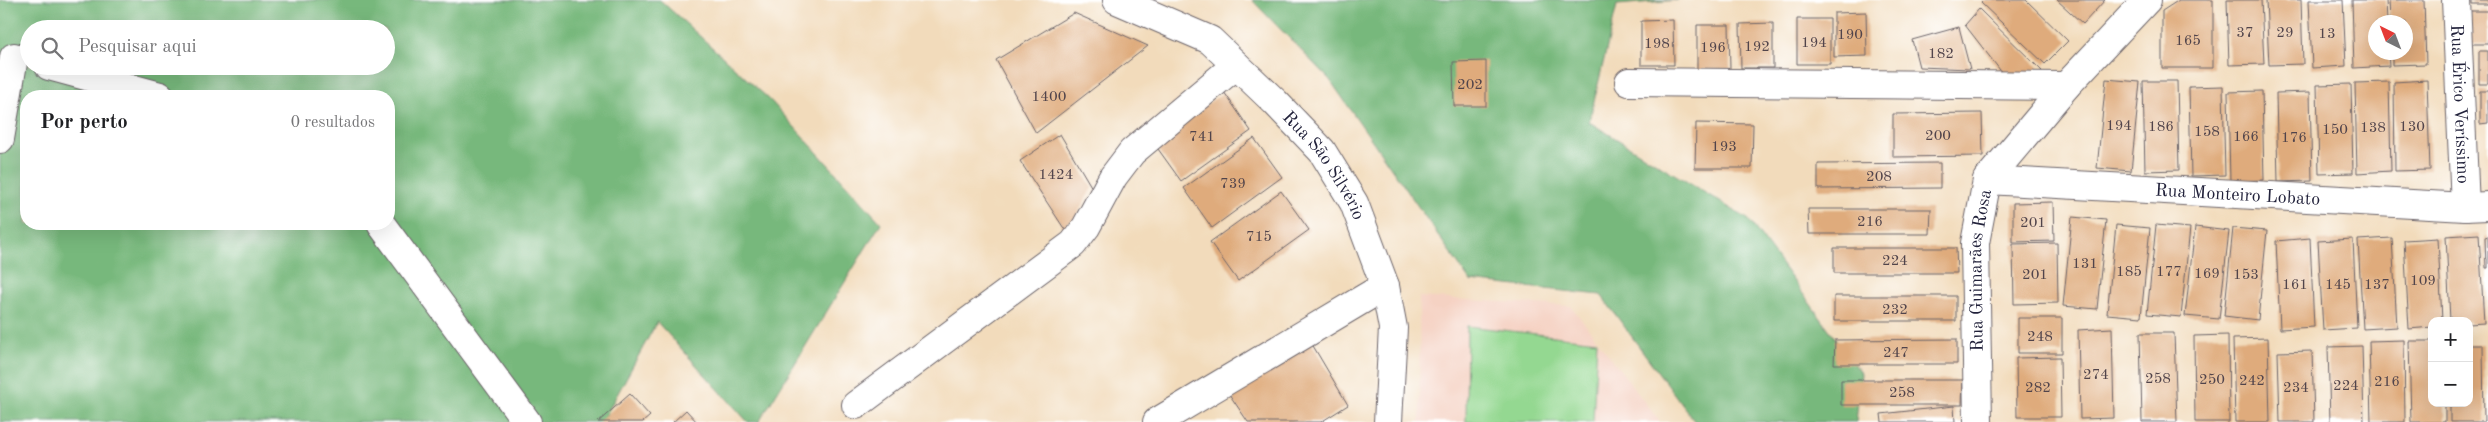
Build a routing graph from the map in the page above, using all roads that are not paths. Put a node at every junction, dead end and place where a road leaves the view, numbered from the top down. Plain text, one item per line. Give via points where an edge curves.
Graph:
1 (1117, 0) edge
2 (2147, 0) edge
3 (2456, 0) edge
4 (14, 57) edge
5 (1236, 64) junction
6 (82, 75) edge
7 (1629, 82) dead end
8 (2066, 86) junction
9 (138, 90) edge
10 (0, 139) edge
11 (1987, 180) junction
12 (2477, 207) edge
13 (385, 230) edge
14 (1385, 286) junction
15 (856, 405) dead end
16 (527, 422) edge
17 (1156, 422) edge
18 (1388, 422) edge
19 (1978, 422) edge

1 - 5 street, Rua São Silvério via 1210,40
2 - 8 street, Rua Guimarães Rosa
3 - 12 street, Rua Érico Veríssimo
4 - 10 street
5 - 14 street, Rua São Silvério via 1322,151 1354,203
5 - 15 street via 1132,152 1073,244
6 - 9 street
7 - 8 street
8 - 11 street, Rua Guimarães Rosa
11 - 12 street, Rua Monteiro Lobato
11 - 19 street, Rua Guimarães Rosa via 1975,243
13 - 16 street
14 - 17 street
14 - 18 street, Rua São Silvério via 1393,328

